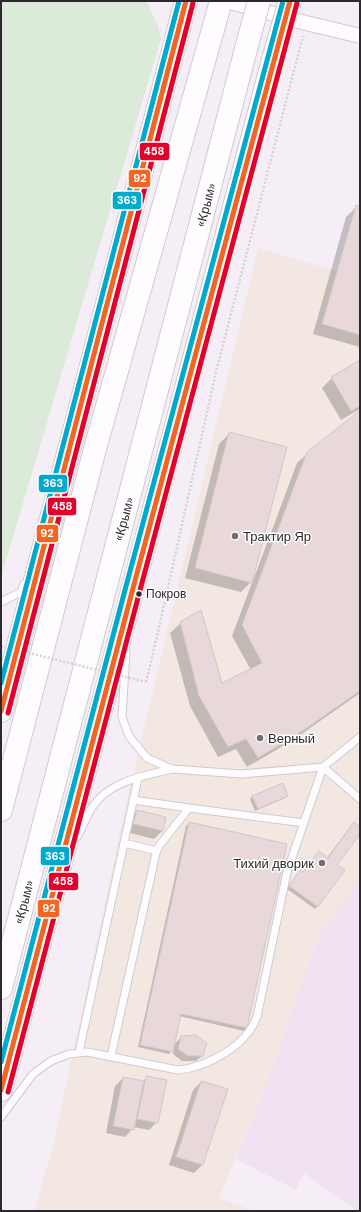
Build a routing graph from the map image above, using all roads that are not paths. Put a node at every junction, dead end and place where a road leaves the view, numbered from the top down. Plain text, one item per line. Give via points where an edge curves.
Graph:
1 (186, 1) edge
2 (221, 1) edge
3 (227, 1) edge
4 (259, 1) edge
5 (290, 1) edge
6 (360, 36) edge
7 (54, 505) junction
8 (1, 602) edge
9 (129, 602) junction
10 (1, 711) edge
11 (360, 737) edge
12 (323, 767) junction
13 (172, 769) junction
14 (138, 778) junction
15 (360, 799) edge
16 (134, 800) junction
17 (189, 808) junction
18 (1, 810) edge
19 (304, 823) junction
20 (124, 843) junction
21 (157, 850) junction
22 (55, 882) junction
23 (1, 988) edge
24 (79, 1052) junction
25 (111, 1056) junction
26 (1, 1090) edge
27 (1, 1117) edge

1 - 7 main road
2 - 18 main road via 95,449
3 - 6 street
4 - 23 main road, «Крым», bridge
5 - 9 main road, bridge
7 - 8 lane via 21,592
7 - 10 main road
9 - 13 lane via 122,717 129,736 147,758
9 - 22 main road
11 - 12 lane
12 - 13 lane via 241,774
12 - 15 lane
12 - 19 lane
13 - 14 lane
14 - 16 lane
14 - 22 lane via 122,782 112,788 91,808
16 - 17 lane
16 - 20 lane
17 - 19 lane
17 - 21 lane
19 - 25 lane via 286,878 258,1017 249,1034 214,1060 189,1069 178,1070
20 - 21 lane
20 - 24 lane
21 - 25 lane
22 - 26 main road
24 - 25 lane
24 - 27 lane via 59,1057 33,1074

